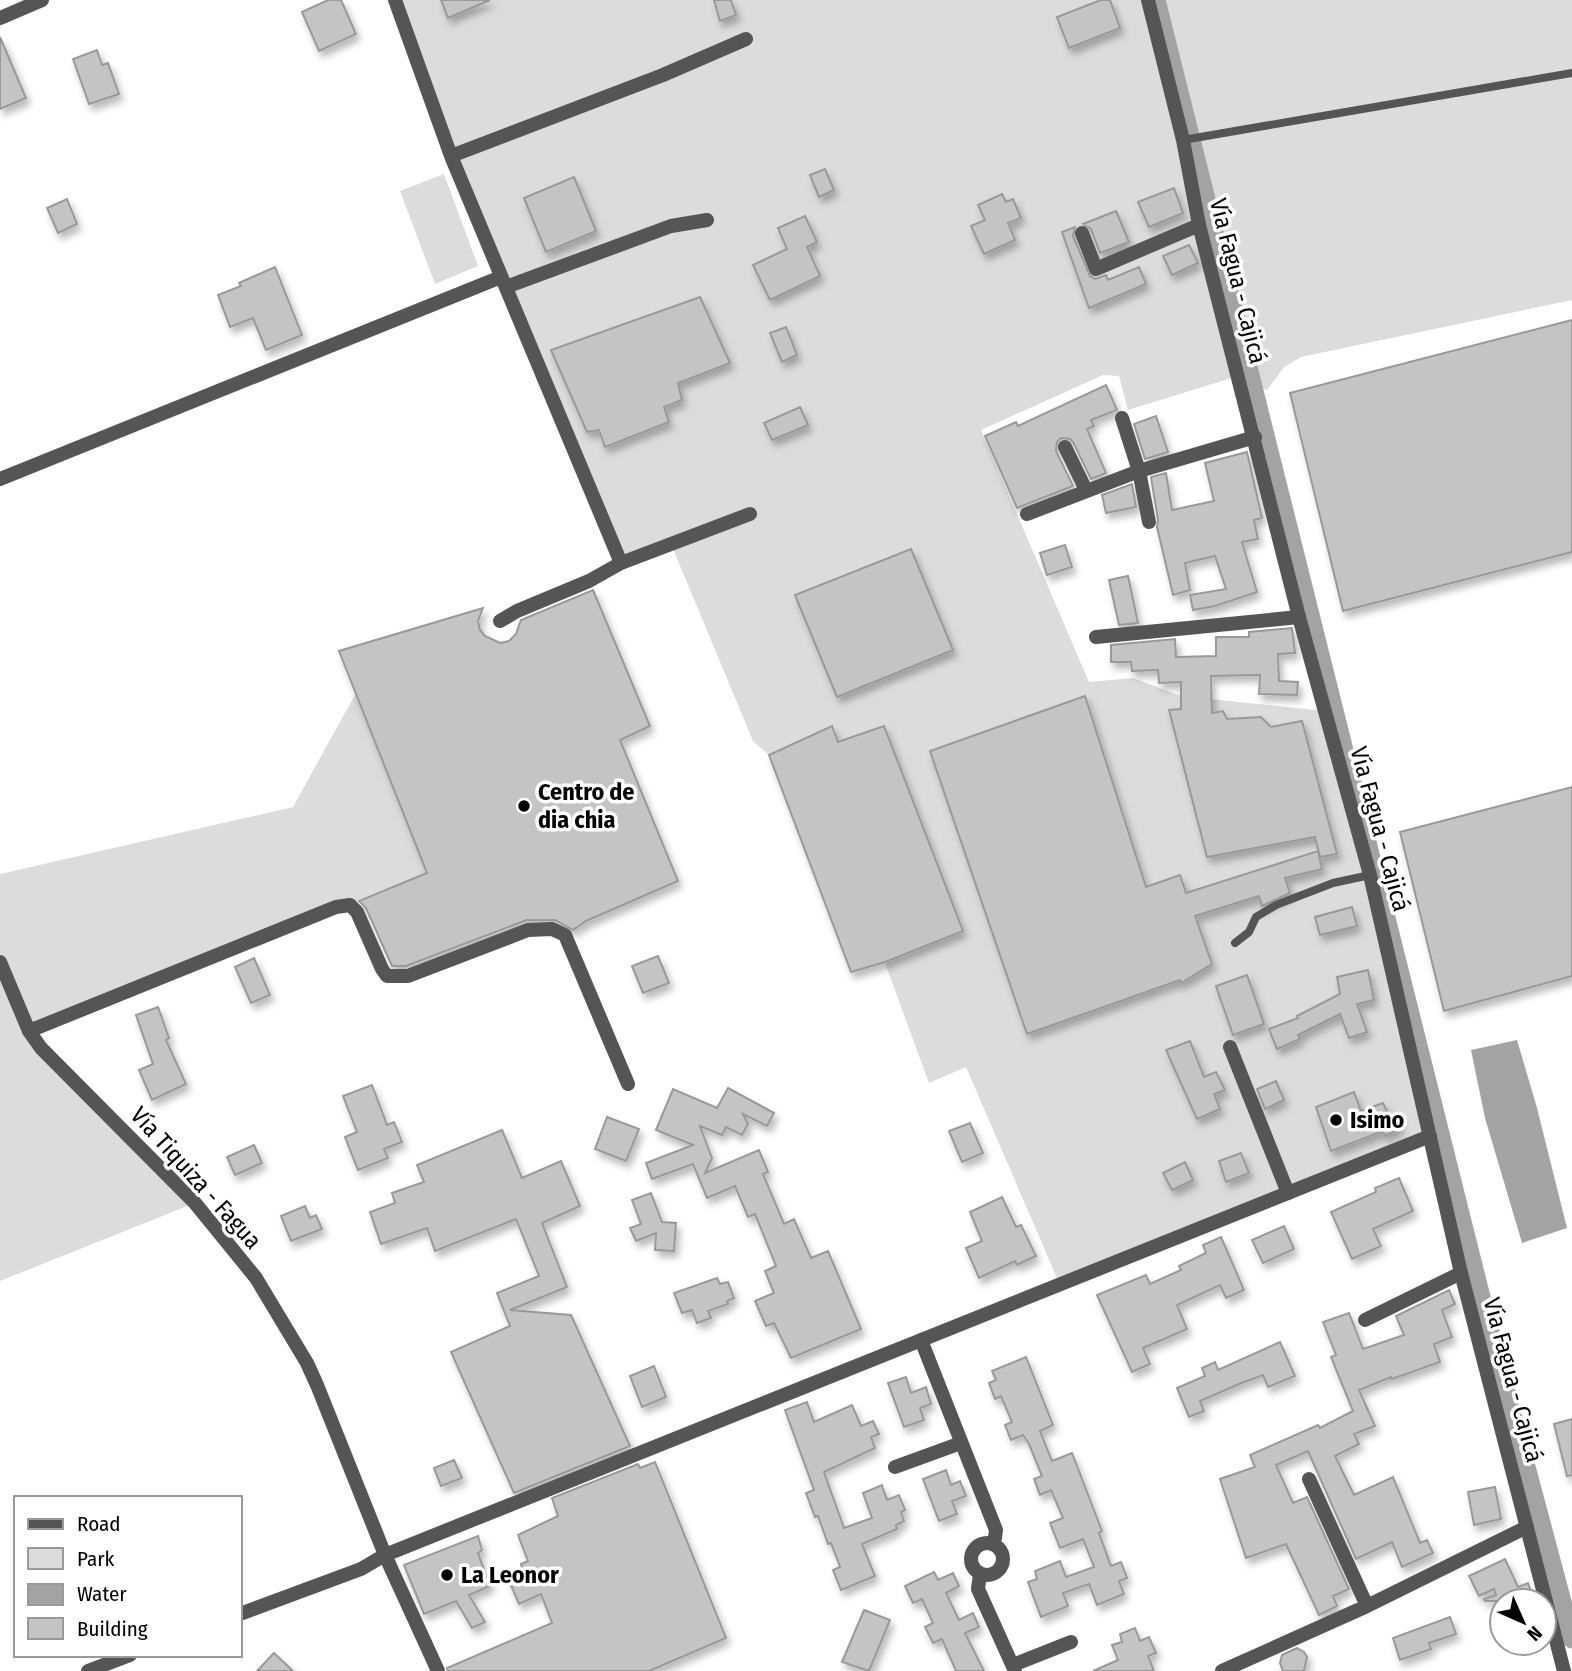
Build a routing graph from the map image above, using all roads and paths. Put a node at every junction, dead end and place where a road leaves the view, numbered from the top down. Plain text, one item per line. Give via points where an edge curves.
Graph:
1 (42, 0) edge
2 (395, 0) edge
3 (1148, 0) edge
4 (0, 18) edge
5 (746, 39) dead end
6 (1572, 73) edge
7 (1183, 140) junction
8 (451, 156) junction
9 (707, 220) dead end
10 (1199, 225) junction
11 (1082, 233) dead end
12 (503, 282) junction
13 (1122, 418) dead end
14 (1255, 437) junction
15 (1065, 447) dead end
16 (1139, 471) junction
17 (0, 479) edge
18 (1086, 490) junction
19 (750, 514) dead end
20 (1027, 514) dead end
21 (1149, 522) dead end
22 (621, 563) junction
23 (1300, 617) junction
24 (500, 621) dead end
25 (1097, 636) dead end
26 (1370, 876) junction
27 (1235, 943) dead end
28 (0, 962) edge
29 (29, 1031) junction
30 (1230, 1047) dead end
31 (628, 1084) dead end
32 (1430, 1136) junction
33 (1288, 1193) junction
34 (1461, 1273) junction
35 (1365, 1320) dead end
36 (920, 1340) junction
37 (961, 1443) junction
38 (895, 1467) dead end
39 (1309, 1479) dead end
40 (1527, 1527) junction
41 (995, 1545) junction
42 (385, 1555) junction
43 (980, 1574) junction
44 (1367, 1606) junction
45 (242, 1613) edge
46 (1071, 1642) dead end
47 (125, 1657) edge
48 (1014, 1668) edge
49 (88, 1671) edge
50 (438, 1671) edge
51 (1222, 1671) edge
52 (1564, 1671) edge

1 - 4 street
2 - 8 street
3 - 7 street, Vía Fagua - Cajicá
5 - 8 street
6 - 7 lane
7 - 10 street, Vía Fagua - Cajicá
8 - 12 street
9 - 12 street via 671,226
10 - 11 street via 1096,270
10 - 14 street, Vía Fagua - Cajicá
12 - 17 street
12 - 22 street
13 - 16 street
14 - 16 street
14 - 23 street, Vía Fagua - Cajicá
15 - 18 street
16 - 18 street
16 - 21 street
18 - 20 street
19 - 22 street
22 - 24 street
23 - 25 street
23 - 26 street, Vía Fagua - Cajicá
26 - 27 lane via 1333,883 1276,905 1256,917 1249,932
26 - 32 street, Vía Fagua - Cajicá
28 - 29 street, Vía Tiquiza - Fagua
29 - 31 street via 336,906 350,905 387,976 408,976 528,930 552,929 565,935
29 - 42 street, Vía Tiquiza - Fagua via 195,1203 256,1278 307,1363
30 - 33 street
32 - 33 street
32 - 34 street, Vía Fagua - Cajicá
33 - 36 street
34 - 35 street
34 - 40 street, Vía Fagua - Cajicá
36 - 37 street
36 - 42 street
37 - 38 street
37 - 41 street via 996,1530
39 - 44 street
40 - 44 street
40 - 52 street, Vía Fagua - Cajicá
41 - 43 street via 1002,1553 1000,1569 991,1575
41 - 43 street via 983,1543 972,1555 972,1566
42 - 45 street via 361,1569
42 - 50 street, Vía Tiquiza - Fagua
43 - 48 street via 978,1589
44 - 51 street
46 - 48 street
47 - 49 street

